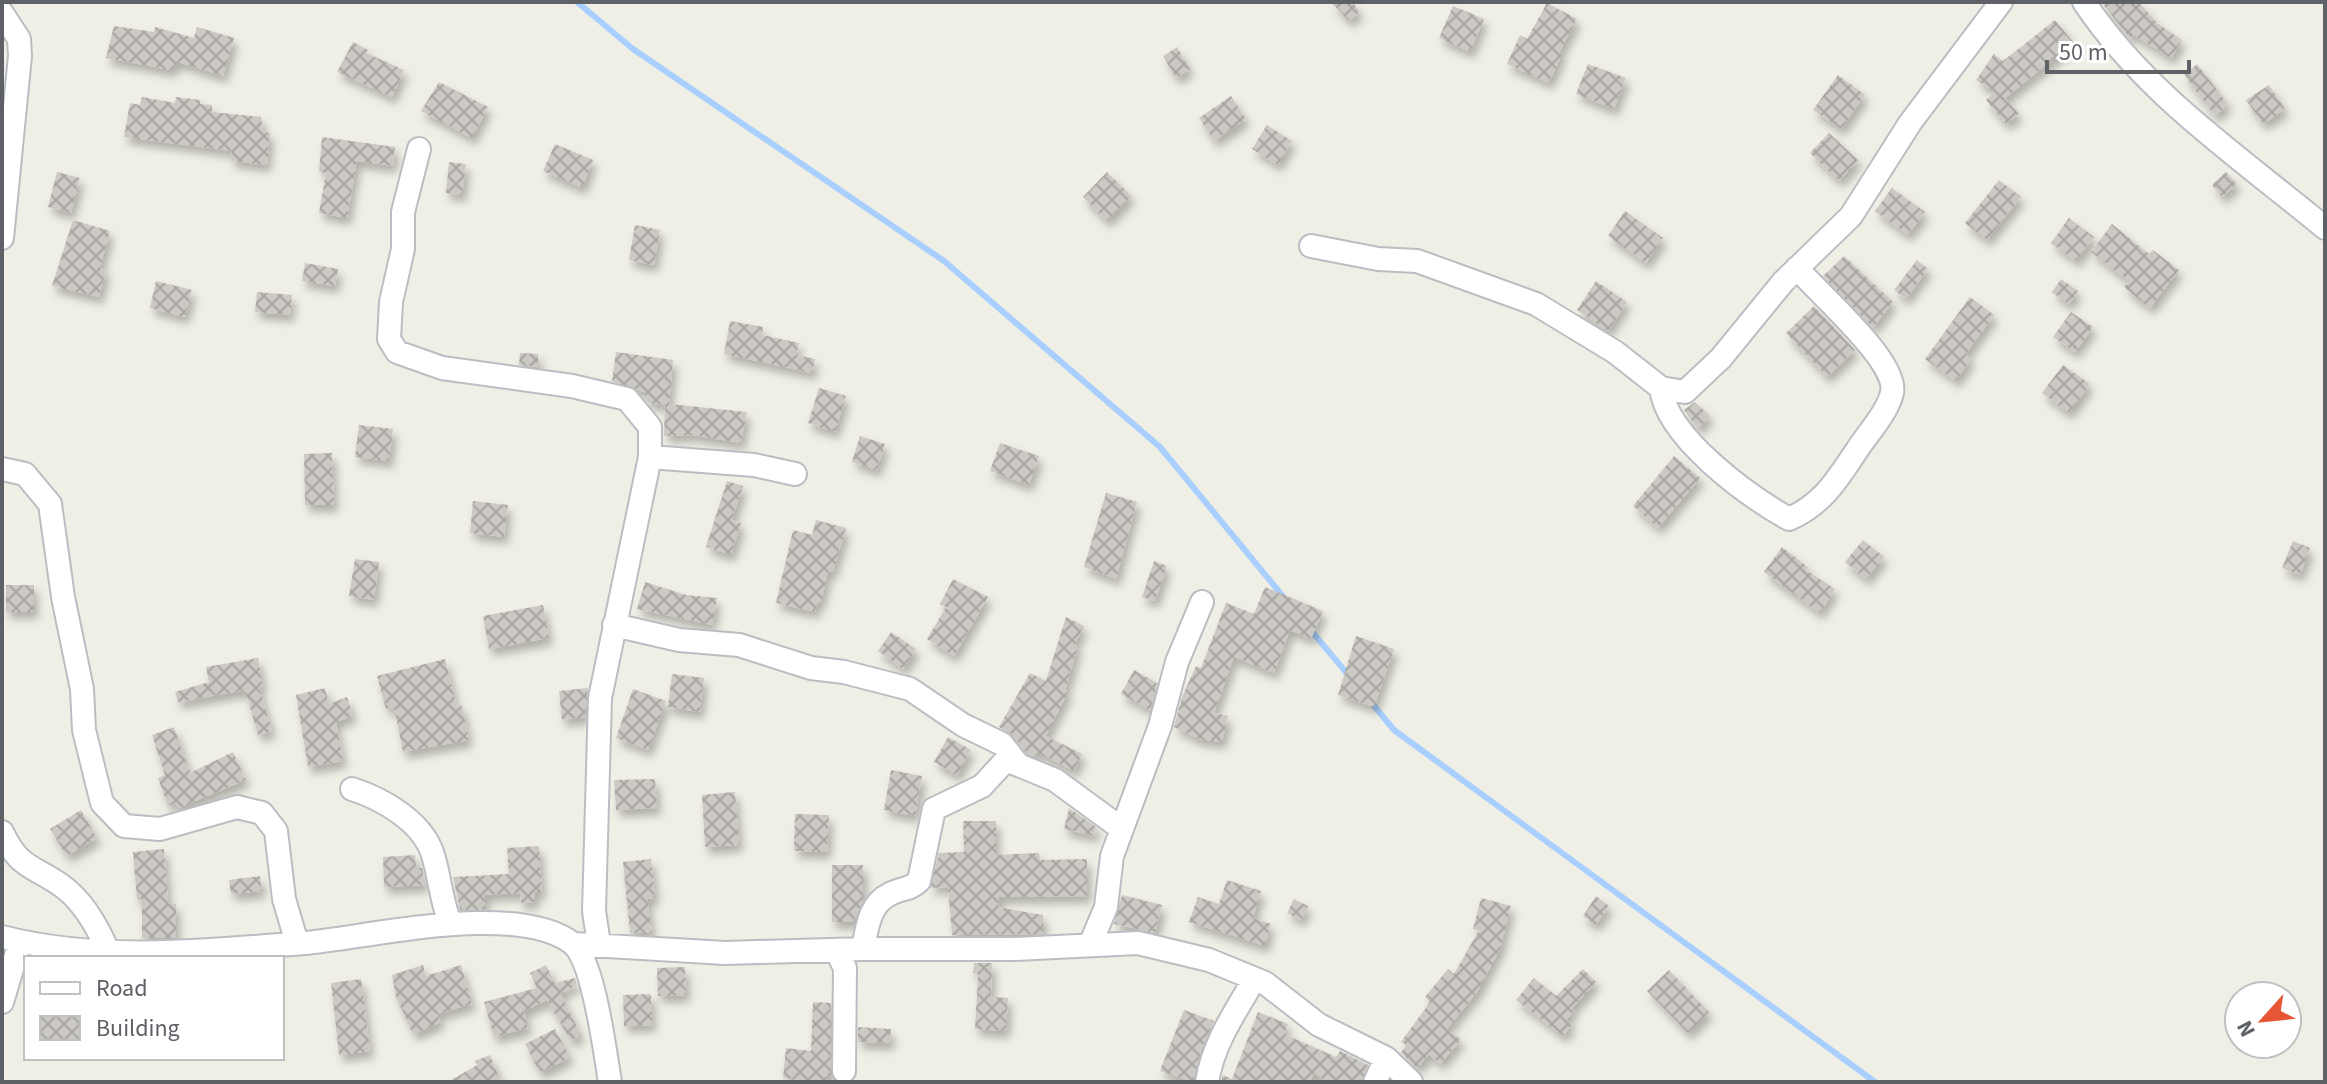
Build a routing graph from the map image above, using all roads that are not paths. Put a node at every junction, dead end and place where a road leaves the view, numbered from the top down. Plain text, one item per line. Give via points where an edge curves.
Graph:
1 (2001, 2) edge
2 (2084, 2) edge
3 (2, 13) edge
4 (419, 149) dead end
5 (2325, 228) edge
6 (2, 238) edge
7 (1311, 246) dead end
8 (1797, 268) junction
9 (1661, 388) junction
10 (650, 457) junction
11 (2, 469) edge
12 (795, 474) dead end
13 (1202, 602) dead end
14 (614, 625) junction
15 (1017, 763) junction
16 (352, 789) dead end
17 (1122, 829) junction
18 (2, 832) edge
19 (450, 923) junction
20 (11, 939) edge
21 (297, 943) junction
22 (574, 944) junction
23 (599, 944) junction
24 (1090, 945) junction
25 (107, 949) junction
26 (863, 949) junction
27 (836, 950) junction
28 (1254, 980) junction
29 (2, 1002) edge
30 (1386, 1058) junction
31 (844, 1071) dead end
32 (610, 1082) edge
33 (1207, 1082) edge
34 (1375, 1082) edge
35 (1411, 1082) edge

1 - 8 street via 1918,112 1851,216
2 - 5 street via 2107,37 2165,96
3 - 6 street via 19,39 20,56
4 - 10 street via 403,212 403,249 391,302 389,339 397,352 442,368 627,399 650,427
7 - 9 street via 1417,261 1536,304 1615,352
8 - 9 street via 1685,392
8 - 9 street via 1881,357 1892,378 1892,393 1882,412 1812,509 1789,519 1753,499 1673,421
10 - 12 street via 754,465
10 - 14 street
11 - 21 street via 25,474 50,504 82,689 84,730 102,803 124,826 160,829 237,807 262,813 276,831 284,899
13 - 17 street
14 - 15 street via 679,640 739,645 811,668 910,689 1002,744
14 - 23 street via 600,698 594,911
15 - 17 street via 1055,780
15 - 26 street via 1006,760 982,786 934,809 919,881 881,900 870,914
16 - 19 street via 399,811 419,832 433,853
17 - 24 street via 1112,856 1102,921
18 - 25 street via 23,866 66,889 97,925
19 - 21 street
19 - 22 street via 538,927
20 - 25 street via 47,948
20 - 29 street
21 - 25 street via 140,952
22 - 23 street
22 - 32 street via 595,998
23 - 27 street via 725,953
24 - 26 street
24 - 28 street via 1138,943 1221,964
26 - 27 street
27 - 31 street via 845,968
28 - 30 street via 1319,1025
28 - 33 street via 1225,1029
30 - 34 street
30 - 35 street

